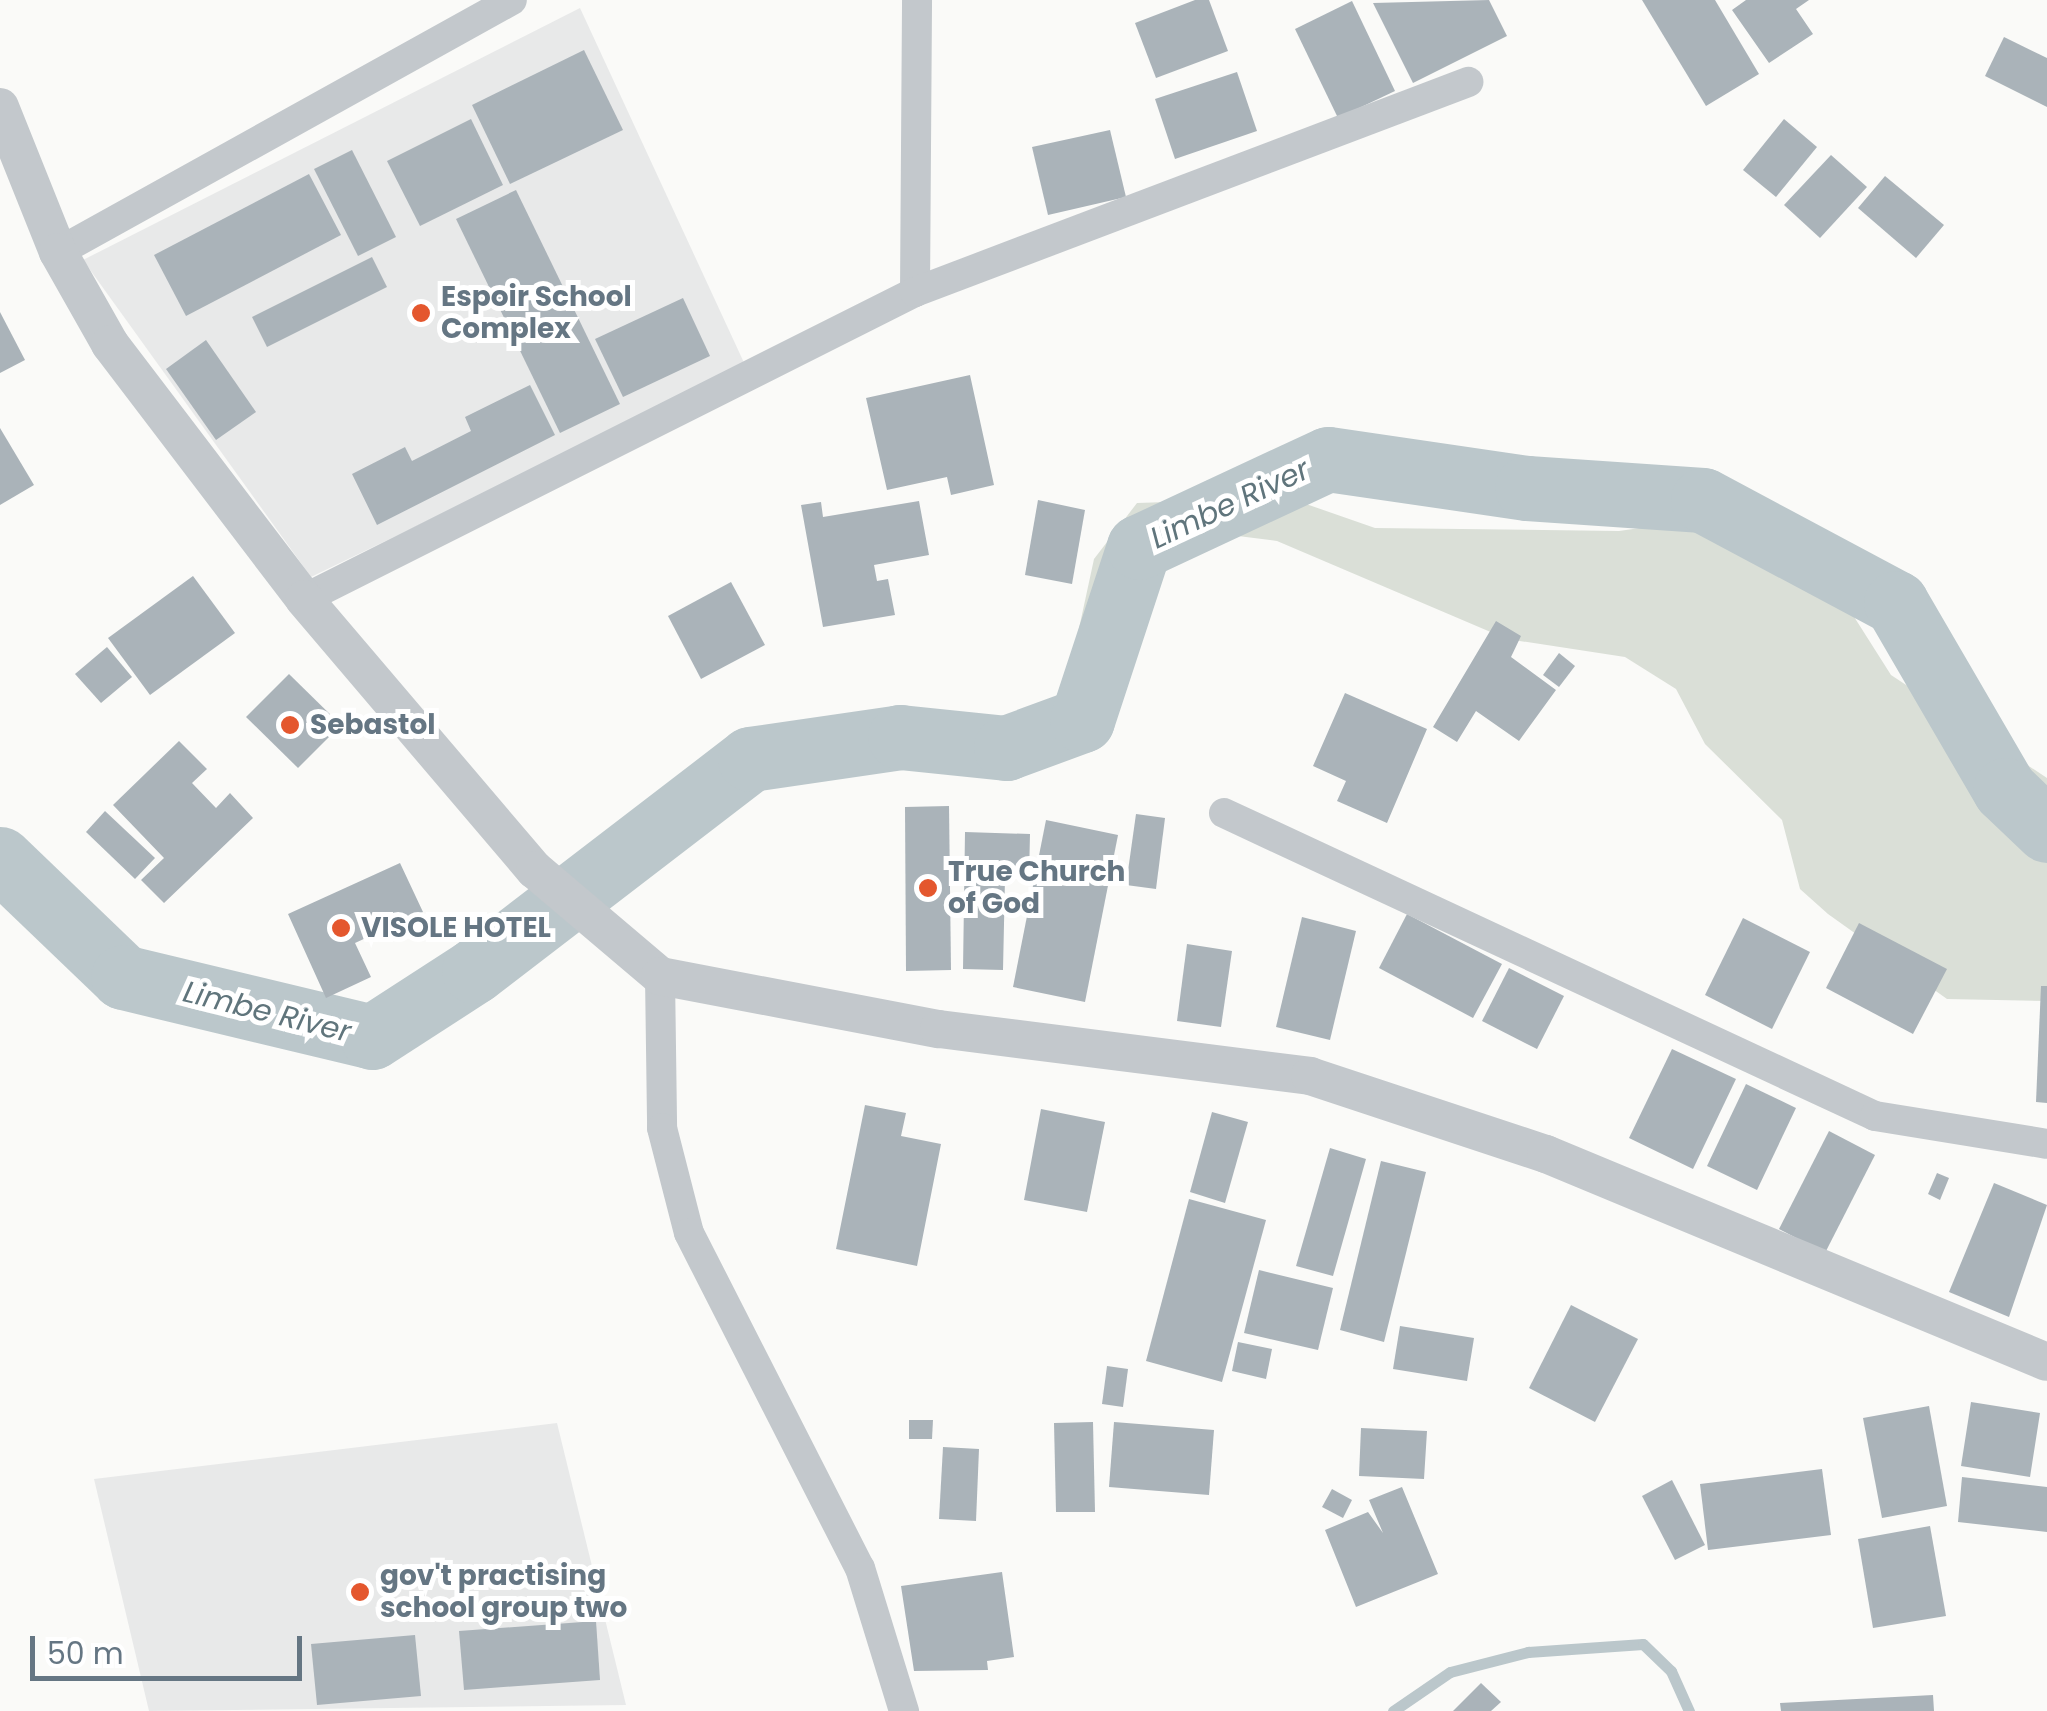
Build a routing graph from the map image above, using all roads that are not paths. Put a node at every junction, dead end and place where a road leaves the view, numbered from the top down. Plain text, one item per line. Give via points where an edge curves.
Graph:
1 (512, 0) edge
2 (917, 0) edge
3 (1468, 82) dead end
4 (0, 106) edge
5 (58, 252) junction
6 (914, 292) junction
7 (304, 599) junction
8 (1224, 813) dead end
9 (660, 976) junction
10 (2047, 1144) edge
11 (2047, 1362) edge
12 (904, 1711) edge

1 - 5 street
2 - 6 street
3 - 6 street
4 - 5 street
5 - 7 street via 110,344
6 - 7 street
7 - 9 street via 535,870 582,917
8 - 10 street via 1875,1116
9 - 11 street via 940,1030 1310,1076 1546,1154
9 - 12 street via 662,1128 689,1234 860,1568

